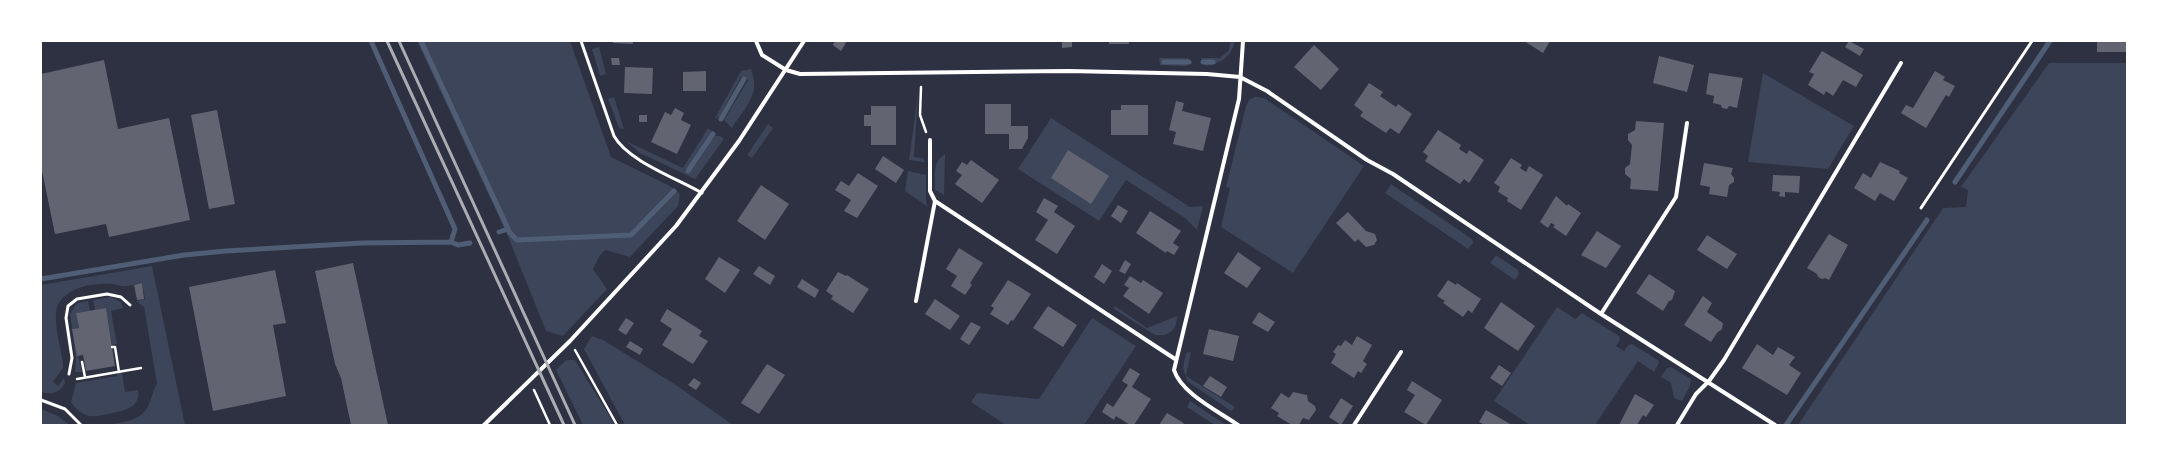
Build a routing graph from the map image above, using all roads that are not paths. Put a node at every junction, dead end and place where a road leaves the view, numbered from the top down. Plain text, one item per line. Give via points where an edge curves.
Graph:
1 (581, 41) edge
2 (756, 41) edge
3 (804, 41) edge
4 (1243, 41) edge
5 (2032, 41) edge
6 (1901, 63) dead end
7 (786, 70) junction
8 (1240, 77) junction
9 (1687, 123) dead end
10 (930, 140) road end
11 (702, 193) junction
12 (935, 201) junction
13 (1921, 208) dead end
14 (916, 301) dead end
15 (130, 305) dead end
16 (1601, 314) junction
17 (1402, 352) dead end
18 (1175, 359) junction
19 (69, 374) dead end
20 (1709, 381) junction
21 (41, 400) edge
22 (81, 425) edge
23 (484, 425) edge
24 (1238, 425) edge
25 (1354, 425) edge
26 (1677, 425) edge
27 (1775, 425) edge

1 - 11 lane via 619,145 634,157
2 - 7 street via 762,55
3 - 7 street
4 - 8 street
5 - 13 lane
6 - 20 street via 1761,299
7 - 8 street via 800,74 823,75 1069,71
7 - 11 street
8 - 16 street via 1267,91
8 - 18 street via 1239,99
9 - 16 street via 1676,197
10 - 12 street via 930,191
11 - 23 street via 676,226 570,341
12 - 14 street
12 - 18 street
15 - 19 lane via 121,297 107,294 77,299 68,306 66,318 72,358
16 - 20 street
17 - 25 street
18 - 24 street via 1174,370 1177,380 1191,393
20 - 26 street via 1696,394
20 - 27 street
21 - 22 lane via 64,409

